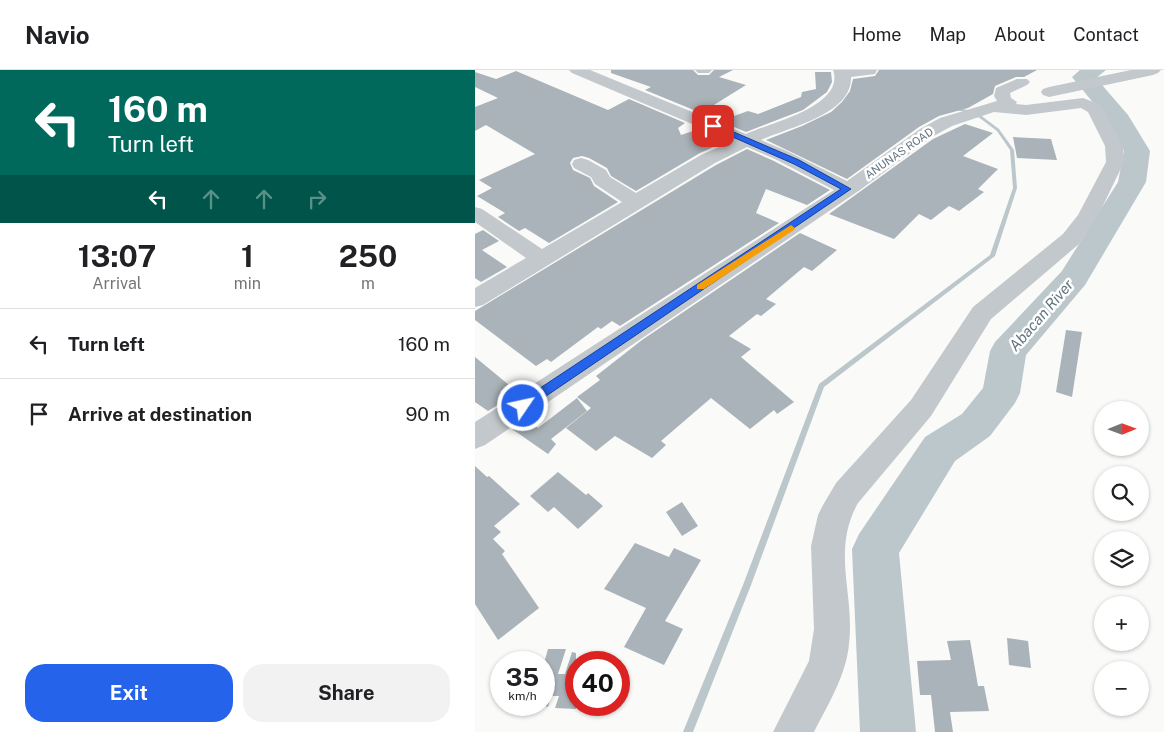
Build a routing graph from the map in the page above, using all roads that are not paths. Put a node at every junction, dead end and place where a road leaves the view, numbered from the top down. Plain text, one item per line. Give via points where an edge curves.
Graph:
1 (1153, 70) edge
2 (854, 71) edge
3 (576, 74) edge
4 (627, 74) dead end
5 (1022, 82) dead end
6 (610, 83) junction
7 (996, 106) junction
8 (747, 140) junction
9 (581, 164) dead end
10 (847, 189) junction
11 (636, 202) junction
12 (475, 213) edge
13 (542, 259) junction
14 (475, 299) edge
15 (475, 438) edge
16 (793, 732) edge

1 - 7 street, ANUNAS ROAD
2 - 8 street via 827,106
3 - 6 street
4 - 6 street
5 - 7 street via 1001,91 1002,96
6 - 8 street
7 - 10 street, ANUNAS ROAD via 935,127
7 - 16 street via 1026,110 1083,103 1090,105 1095,108 1114,146 1115,162 1088,216 1071,240 982,313 921,408 847,493 834,515 827,546 832,629 830,651 827,666
8 - 10 street
8 - 11 street
9 - 11 street
10 - 15 street, ANUNAS ROAD
11 - 13 street
12 - 13 street
13 - 14 street

